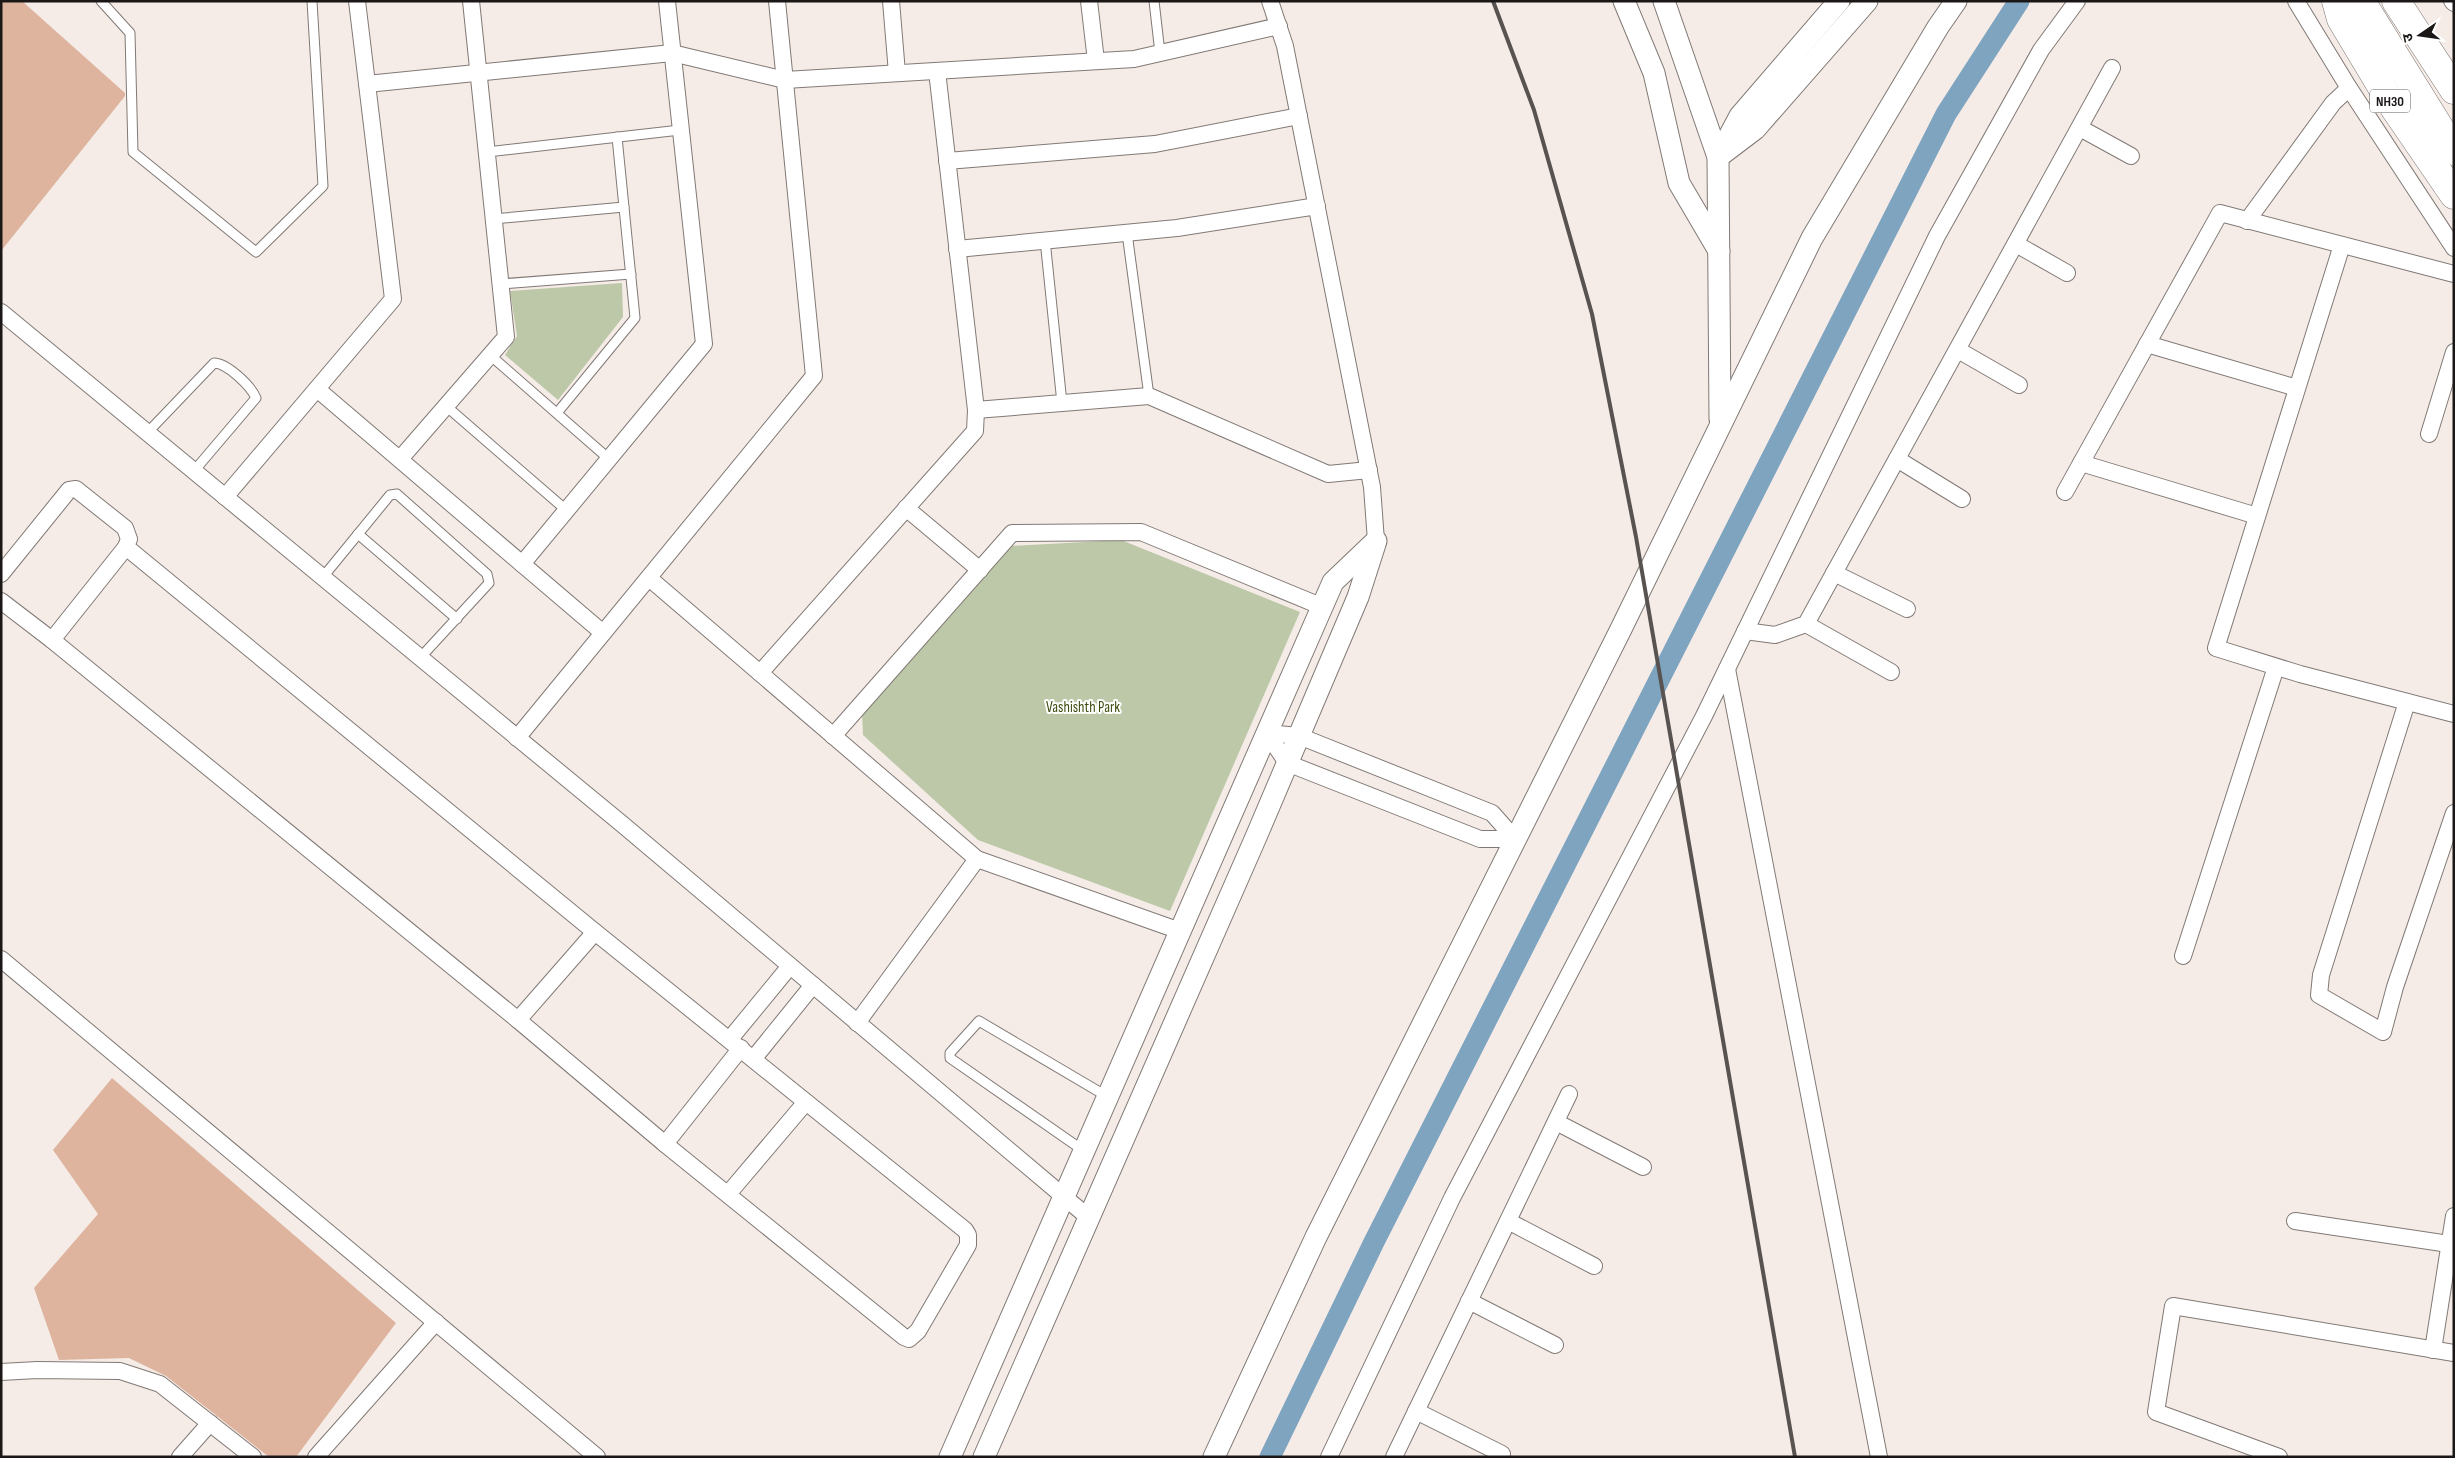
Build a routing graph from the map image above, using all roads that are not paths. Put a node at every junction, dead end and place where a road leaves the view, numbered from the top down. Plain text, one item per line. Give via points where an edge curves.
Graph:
1 (101, 1) edge
2 (312, 1) edge
3 (357, 1) edge
4 (471, 1) edge
5 (667, 1) edge
6 (777, 1) edge
7 (890, 1) edge
8 (1089, 1) edge
9 (1154, 1) edge
10 (1270, 1) edge
11 (1624, 1) edge
12 (1664, 1) edge
13 (1839, 1) edge
14 (1867, 1) edge
15 (1956, 1) edge
16 (2077, 1) edge
17 (2296, 1) edge
18 (2336, 1) edge
19 (2361, 1) edge
20 (2396, 1) edge
21 (2414, 1) edge
22 (1279, 26) junction
23 (1160, 53) junction
24 (672, 54) junction
25 (1096, 61) junction
26 (2454, 65) edge
27 (2112, 68) dead end
28 (937, 71) junction
29 (478, 73) junction
30 (897, 74) junction
31 (785, 80) junction
32 (367, 84) junction
33 (2349, 88) junction
34 (2454, 90) edge
35 (1299, 116) junction
36 (2080, 128) junction
37 (680, 130) junction
38 (617, 137) junction
39 (2454, 151) edge
40 (486, 152) junction
41 (2131, 156) dead end
42 (1718, 157) junction
43 (947, 162) junction
44 (2454, 195) edge
45 (1317, 206) junction
46 (624, 207) junction
47 (494, 219) junction
48 (2247, 221) junction
49 (1127, 233) junction
50 (1045, 240) junction
51 (2016, 244) junction
52 (2342, 245) junction
53 (2454, 248) edge
54 (958, 249) junction
55 (1719, 251) junction
56 (2067, 273) dead end
57 (631, 274) junction
58 (2454, 274) edge
59 (500, 284) junction
60 (1, 312) edge
61 (2147, 344) junction
62 (1958, 350) junction
63 (2454, 352) edge
64 (490, 355) junction
65 (2019, 385) dead end
66 (2297, 388) junction
67 (317, 389) junction
68 (1149, 396) junction
69 (1062, 402) junction
70 (446, 406) junction
71 (976, 410) junction
72 (557, 413) junction
73 (1720, 425) junction
74 (147, 433) junction
75 (2429, 434) dead end
76 (400, 459) junction
77 (609, 459) junction
78 (1897, 460) junction
79 (2081, 463) junction
80 (1369, 470) junction
81 (194, 471) junction
82 (2065, 492) dead end
83 (225, 497) junction
84 (1962, 500) dead end
85 (906, 508) junction
86 (566, 510) junction
87 (2257, 516) junction
88 (358, 534) junction
89 (1376, 541) junction
90 (126, 547) junction
91 (522, 564) junction
92 (980, 570) junction
93 (1834, 573) junction
94 (1, 574) edge
95 (323, 577) junction
96 (649, 578) junction
97 (1, 601) edge
98 (1323, 607) junction
99 (1907, 609) dead end
100 (457, 619) junction
101 (1806, 624) junction
102 (1745, 632) junction
103 (603, 633) junction
104 (52, 640) junction
105 (420, 658) junction
106 (2276, 667) junction
107 (1727, 669) junction
108 (1891, 672) dead end
109 (760, 673) junction
110 (2407, 702) junction
111 (2454, 714) edge
112 (1268, 733) junction
113 (833, 736) junction
114 (1299, 736) junction
115 (517, 738) junction
116 (1287, 763) junction
117 (2454, 813) edge
118 (1515, 839) junction
119 (977, 859) junction
120 (1180, 931) junction
121 (595, 932) junction
122 (2184, 956) dead end
123 (1, 959) edge
124 (790, 966) junction
125 (813, 985) junction
126 (518, 1020) junction
127 (857, 1022) junction
128 (741, 1049) junction
129 (1569, 1094) dead end
130 (1108, 1097) junction
131 (806, 1102) junction
132 (1556, 1122) junction
133 (665, 1144) junction
134 (1084, 1152) junction
135 (1643, 1167) dead end
136 (728, 1194) junction
137 (1064, 1197) junction
138 (2454, 1216) edge
139 (1088, 1217) junction
140 (1508, 1221) junction
141 (2294, 1221) dead end
142 (2449, 1244) junction
143 (1594, 1266) dead end
144 (1469, 1301) junction
145 (436, 1322) junction
146 (1555, 1345) dead end
147 (2434, 1350) junction
148 (2454, 1353) edge
149 (1, 1372) edge
150 (1416, 1411) junction
151 (210, 1423) junction
152 (1502, 1454) dead end
153 (180, 1457) edge
154 (253, 1457) edge
155 (316, 1457) edge
156 (597, 1457) edge
157 (950, 1457) edge
158 (984, 1457) edge
159 (1214, 1457) edge
160 (1329, 1457) edge
161 (1394, 1457) edge
162 (1879, 1457) edge
163 (2279, 1457) edge

1 - 2 lane via 130,33 133,152 256,252 323,186
3 - 32 street
4 - 29 street
5 - 24 street
6 - 31 street
7 - 30 street
8 - 25 street
9 - 23 lane
10 - 22 street
11 - 55 street via 1654,73 1679,183
12 - 42 street
13 - 42 street via 1740,116
14 - 42 street via 1756,129
15 - 73 street via 1812,238
16 - 102 street via 2041,50 1937,236
17 - 33 street
18 - 44 highway, NH30 via 2341,19 2395,109
19 - 39 highway
20 - 34 highway
21 - 26 highway
22 - 23 street
22 - 35 street
23 - 25 street via 1134,59
24 - 29 street
24 - 31 street
24 - 37 street
25 - 28 street
27 - 36 street
28 - 30 street
28 - 43 street
29 - 32 street
29 - 40 street
30 - 31 street
31 - 96 street via 814,376
32 - 67 street via 393,298
33 - 48 street via 2333,103
33 - 53 street
35 - 43 street via 1156,144
35 - 45 street
36 - 41 street
36 - 51 street
37 - 38 lane
37 - 77 street via 704,344
38 - 40 lane
38 - 46 lane
40 - 47 street
42 - 55 street
43 - 54 street
45 - 49 street
45 - 80 street
46 - 47 lane
46 - 57 lane
47 - 59 street
48 - 52 street
48 - 61 street via 2220,213
49 - 50 street
49 - 68 lane
50 - 54 street
50 - 69 lane
51 - 56 street
51 - 62 street
52 - 58 street
52 - 66 street
54 - 71 street
55 - 73 street
57 - 59 lane
57 - 72 lane via 635,318
59 - 64 street via 506,337
60 - 74 street
61 - 66 street
61 - 79 street
62 - 65 street
62 - 78 street
63 - 75 street
64 - 70 street
64 - 72 lane
66 - 87 street
67 - 76 street
67 - 83 street
68 - 69 street
68 - 80 street via 1328,474
69 - 71 street
70 - 76 street
70 - 86 lane
71 - 85 street via 975,431
72 - 77 lane
73 - 118 street
74 - 81 street
74 - 81 lane via 214,363 221,362 252,388 256,398
76 - 91 street
77 - 86 street
78 - 84 street
78 - 93 street
79 - 82 street
79 - 87 street
80 - 89 street
81 - 83 street
83 - 95 street
85 - 92 street
85 - 109 street
86 - 91 street
87 - 106 street via 2216,648
88 - 95 lane
88 - 100 lane
88 - 100 lane via 390,495 397,494 487,574 489,583
89 - 98 street via 1333,582
89 - 114 street via 1358,597
90 - 94 street via 129,540 125,528 72,489
90 - 104 street
90 - 121 street
91 - 103 street
92 - 98 street via 1012,533 1141,532
92 - 113 street
93 - 99 street
93 - 101 street
95 - 105 street
96 - 103 street
96 - 109 street
97 - 104 street
98 - 112 street
100 - 105 lane
101 - 102 street via 1775,635
101 - 108 street
102 - 107 street
103 - 115 street
104 - 126 street
105 - 115 street
106 - 110 street
106 - 122 street
107 - 160 street via 1452,1198
107 - 162 street
109 - 113 street
110 - 111 street
110 - 117 street via 2320,981 2320,995 2383,1032
112 - 114 street
112 - 116 street
112 - 120 street
113 - 119 street
114 - 116 street
114 - 118 street via 1492,813
115 - 124 street
116 - 118 street via 1480,839
116 - 139 street
118 - 159 street via 1316,1237
119 - 120 street
119 - 127 street
120 - 130 street
121 - 126 street
121 - 128 street
123 - 145 street
124 - 125 street
124 - 128 street
125 - 127 street
125 - 128 street
126 - 133 street
127 - 137 street
128 - 131 street
128 - 133 street
129 - 132 street
130 - 134 street
130 - 134 lane via 979,1021 950,1053 950,1058
131 - 136 street
131 - 136 street via 968,1235 968,1245 918,1331 909,1339 904,1337
132 - 135 street
132 - 140 street
133 - 136 street
134 - 137 street
137 - 139 street
137 - 157 street
138 - 142 street
139 - 158 street
140 - 143 street
140 - 144 street
141 - 142 street
142 - 147 street
144 - 146 street
144 - 150 street
145 - 155 street
145 - 156 street
147 - 148 street
147 - 163 street via 2174,1306 2156,1412
149 - 151 street via 120,1371 160,1384
150 - 152 street
150 - 161 street
151 - 153 street
151 - 154 street

